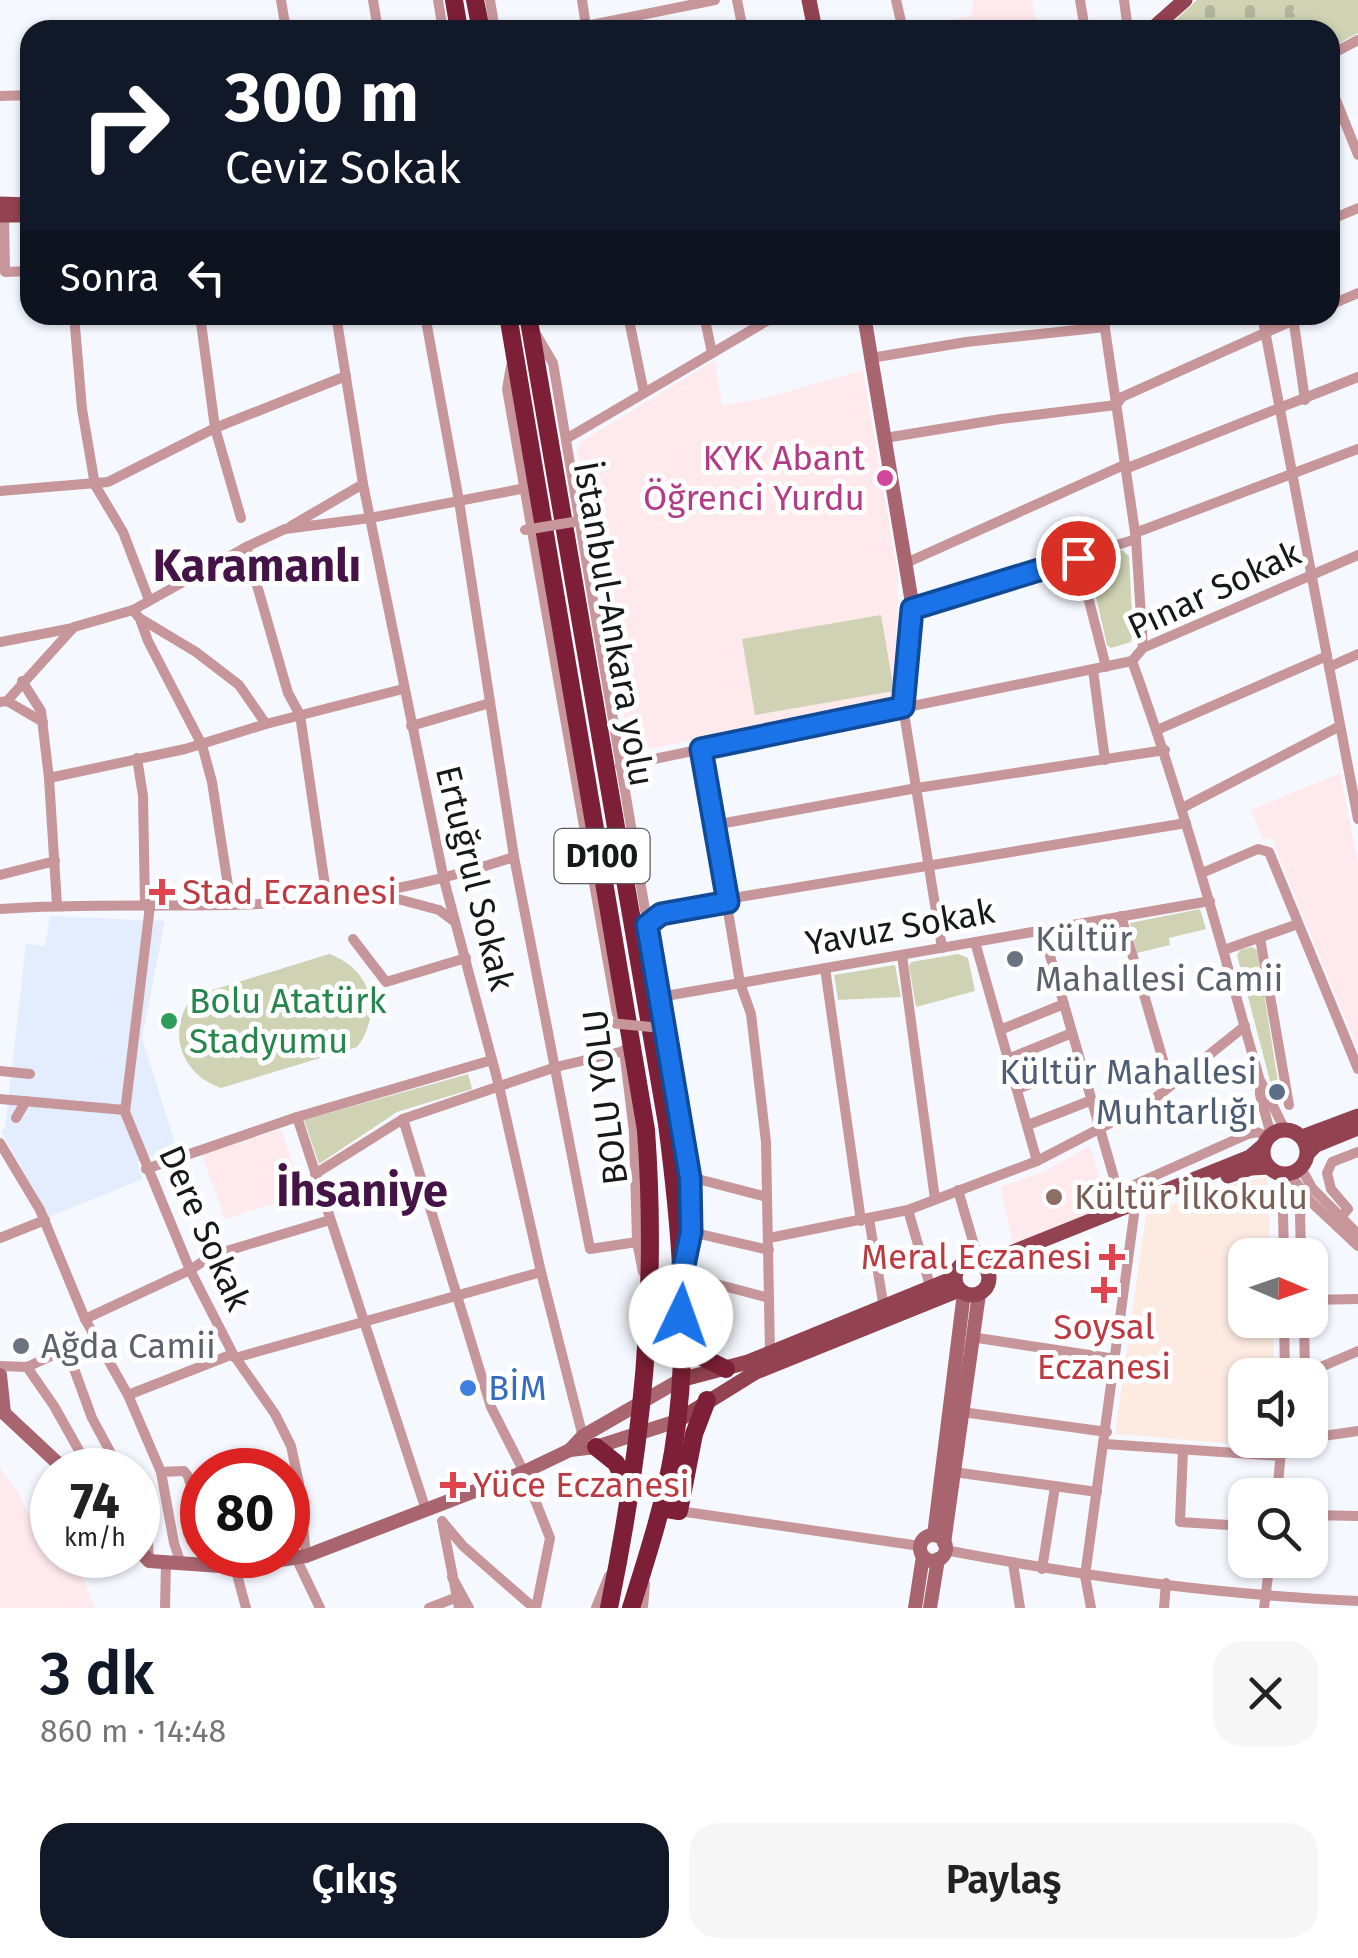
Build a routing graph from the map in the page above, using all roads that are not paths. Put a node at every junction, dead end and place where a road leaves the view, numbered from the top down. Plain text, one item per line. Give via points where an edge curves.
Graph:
1 (716, 0) edge
2 (1186, 0) edge
3 (624, 20) edge
4 (1166, 20) edge
5 (1340, 111) edge
6 (1358, 155) edge
7 (1, 211) edge
8 (20, 271) edge
9 (75, 325) edge
10 (201, 325) edge
11 (338, 325) edge
12 (427, 325) edge
13 (510, 325) edge
14 (529, 325) edge
15 (532, 325) edge
16 (630, 325) edge
17 (706, 325) edge
18 (760, 325) edge
19 (866, 325) edge
20 (1078, 325) edge
21 (1105, 325) edge
22 (1264, 325) edge
23 (1279, 325) edge
24 (1298, 325) edge
25 (1265, 331) junction
26 (514, 345) junction
27 (712, 354) junction
28 (871, 358) junction
29 (346, 376) junction
30 (1358, 377) edge
31 (644, 393) junction
32 (1305, 400) junction
33 (1116, 405) junction
34 (1281, 410) junction
35 (216, 428) junction
36 (885, 438) junction
37 (566, 439) junction
38 (1358, 449) edge
39 (1125, 467) junction
40 (1293, 475) junction
41 (364, 484) junction
42 (95, 485) junction
43 (526, 488) junction
44 (0, 490) edge
45 (460, 501) junction
46 (241, 518) dead end
47 (370, 518) junction
48 (585, 520) dead end
49 (285, 529) junction
50 (525, 530) dead end
51 (1135, 536) junction
52 (246, 547) junction
53 (1358, 555) edge
54 (1078, 558) junction
55 (906, 563) junction
56 (1312, 574) junction
57 (149, 600) junction
58 (912, 609) junction
59 (137, 614) junction
60 (74, 627) junction
61 (0, 642) edge
62 (1143, 648) junction
63 (1358, 654) edge
64 (1132, 660) junction
65 (1328, 662) junction
66 (1106, 668) junction
67 (1093, 670) junction
68 (22, 681) junction
69 (403, 690) junction
70 (3, 701) edge
71 (490, 703) junction
72 (903, 707) junction
73 (300, 716) junction
74 (43, 722) junction
75 (266, 724) junction
76 (411, 726) junction
77 (1340, 726) junction
78 (1157, 730) junction
79 (1358, 734) edge
80 (1343, 740) junction
81 (202, 744) junction
82 (701, 749) junction
83 (1164, 750) junction
84 (138, 758) junction
85 (1105, 760) junction
86 (1352, 760) edge
87 (620, 766) junction
88 (49, 778) junction
89 (917, 788) junction
90 (1182, 808) junction
91 (1358, 818) edge
92 (1186, 823) junction
93 (714, 825) junction
94 (514, 857) junction
95 (55, 861) junction
96 (930, 864) junction
97 (1202, 873) junction
98 (0, 874) edge
99 (444, 880) junction
100 (374, 892) junction
101 (327, 899) junction
102 (727, 901) junction
103 (1210, 901) junction
104 (56, 905) junction
105 (231, 905) junction
106 (148, 906) junction
107 (0, 909) edge
108 (1121, 916) junction
109 (456, 922) junction
110 (1298, 924) junction
111 (647, 925) junction
112 (1042, 928) junction
113 (1260, 938) junction
114 (353, 940) dead end
115 (975, 942) junction
116 (942, 948) junction
117 (1224, 950) junction
118 (902, 955) junction
119 (466, 958) junction
120 (825, 968) junction
121 (740, 983) junction
122 (660, 998) junction
123 (1064, 1004) junction
124 (610, 1023) dead end
125 (1244, 1026) junction
126 (672, 1028) dead end
127 (1000, 1030) junction
128 (1072, 1033) junction
129 (624, 1051) junction
130 (1008, 1059) junction
131 (492, 1060) junction
132 (1081, 1065) junction
133 (556, 1067) junction
134 (1358, 1069) edge
135 (0, 1072) edge
136 (30, 1074) dead end
137 (1170, 1084) junction
138 (500, 1086) junction
139 (1017, 1089) junction
140 (0, 1099) edge
141 (1092, 1100) junction
142 (26, 1101) junction
143 (1289, 1104) dead end
144 (125, 1110) junction
145 (296, 1117) junction
146 (16, 1118) dead end
147 (404, 1119) junction
148 (1028, 1125) junction
149 (1357, 1128) edge
150 (1100, 1130) junction
151 (1272, 1137) junction
152 (0, 1142) edge
153 (1358, 1152) edge
154 (1037, 1161) junction
155 (1292, 1162) junction
156 (146, 1170) junction
157 (316, 1174) junction
158 (690, 1178) junction
159 (958, 1190) junction
160 (1118, 1192) junction
161 (768, 1197) junction
162 (935, 1199) junction
163 (1309, 1200) junction
164 (908, 1210) junction
165 (1128, 1212) junction
166 (1341, 1217) junction
167 (45, 1220) junction
168 (330, 1220) junction
169 (865, 1220) junction
170 (691, 1232) junction
171 (1283, 1232) junction
172 (1300, 1232) junction
173 (1358, 1234) edge
174 (0, 1238) edge
175 (1283, 1238) edge
176 (1300, 1238) edge
177 (638, 1242) junction
178 (769, 1244) junction
179 (1358, 1246) edge
180 (984, 1267) junction
181 (190, 1270) junction
182 (541, 1272) junction
183 (682, 1275) junction
184 (932, 1289) junction
185 (964, 1289) junction
186 (457, 1294) junction
187 (769, 1298) junction
188 (1358, 1299) edge
189 (1328, 1300) edge
190 (649, 1302) junction
191 (884, 1308) junction
192 (681, 1316) junction
193 (85, 1319) junction
194 (362, 1320) junction
195 (95, 1336) junction
196 (971, 1338) junction
197 (66, 1347) junction
198 (1358, 1351) edge
199 (770, 1354) junction
200 (234, 1356) junction
201 (1116, 1358) junction
202 (1328, 1364) edge
203 (0, 1366) edge
204 (27, 1367) junction
205 (726, 1369) junction
206 (0, 1375) edge
207 (680, 1380) junction
208 (128, 1395) junction
209 (706, 1400) junction
210 (643, 1401) junction
211 (962, 1412) junction
212 (2, 1414) edge
213 (677, 1421) junction
214 (1357, 1431) edge
215 (640, 1434) junction
216 (1328, 1435) edge
217 (1106, 1438) junction
218 (589, 1444) junction
219 (40, 1448) edge
220 (78, 1448) edge
221 (108, 1448) edge
222 (291, 1448) edge
223 (1183, 1450) junction
224 (1228, 1453) edge
225 (161, 1472) junction
226 (180, 1472) edge
227 (524, 1472) junction
228 (954, 1472) junction
229 (1055, 1487) junction
230 (1098, 1492) junction
231 (632, 1494) junction
232 (670, 1510) junction
233 (435, 1513) junction
234 (1328, 1515) edge
235 (1358, 1516) edge
236 (1228, 1525) edge
237 (459, 1541) junction
238 (622, 1542) junction
239 (934, 1548) junction
240 (448, 1553) junction
241 (310, 1554) edge
242 (647, 1557) junction
243 (160, 1562) edge
244 (1012, 1563) junction
245 (174, 1564) junction
246 (180, 1564) edge
247 (1042, 1568) junction
248 (452, 1576) junction
249 (1085, 1576) junction
250 (239, 1578) edge
251 (309, 1578) edge
252 (1166, 1584) junction
253 (1358, 1601) edge
254 (1264, 1602) edge
255 (457, 1603) edge
256 (1339, 1604) edge
257 (165, 1608) edge
258 (246, 1608) edge
259 (320, 1608) edge
260 (429, 1608) edge
261 (469, 1608) edge
262 (535, 1608) edge
263 (596, 1608) edge
264 (608, 1608) edge
265 (631, 1608) edge
266 (644, 1608) edge
267 (916, 1608) edge
268 (930, 1608) edge
269 (1020, 1608) edge
270 (1090, 1608) edge
271 (1164, 1608) edge

1 - 3 street
2 - 4 main road
5 - 6 street
7 - 8 street via 5,272
9 - 42 street
10 - 35 street
11 - 29 street, Ertuğrul Sokak
12 - 45 street
13 - 26 highway, BOLU YOLU / D100
14 - 183 highway, İstanbul-Ankara yolu / D100 via 667,1124
15 - 37 street via 553,363
16 - 31 street
17 - 27 street
18 - 27 street
19 - 28 main road
20 - 28 street
21 - 33 street
22 - 25 street
23 - 25 street
24 - 32 street
25 - 33 street
25 - 34 street
26 - 43 street via 507,388
26 - 190 highway, BOLU YOLU / D100 via 640,1084 650,1198
27 - 31 street
28 - 36 main road
29 - 35 street
29 - 41 street, Ertuğrul Sokak
30 - 32 street
31 - 37 street
32 - 34 street
33 - 36 street
33 - 39 street
34 - 39 street
34 - 40 street
35 - 42 street
35 - 46 street
36 - 55 main road
37 - 87 street
38 - 40 street
39 - 51 street
39 - 55 street
40 - 51 street
40 - 56 street
41 - 47 street, Ertuğrul Sokak
41 - 49 street
42 - 44 street
42 - 57 street via 123,532
43 - 45 street
43 - 129 street
45 - 47 street
45 - 71 street
47 - 49 street
47 - 69 street, Ertuğrul Sokak
48 - 50 street, bridge
49 - 52 street
51 - 54 street
51 - 62 street
52 - 57 street
52 - 73 street
53 - 56 street, Pınar Sokak
54 - 58 street
54 - 66 street
55 - 58 main road
56 - 62 street, Pınar Sokak
56 - 65 street
57 - 59 street
58 - 72 main road
59 - 60 street
59 - 75 street via 239,685
59 - 81 street
60 - 61 street
60 - 68 street
62 - 64 street, Pınar Sokak
63 - 65 street
64 - 66 street, Pınar Sokak
64 - 78 street
65 - 77 street
65 - 78 street
66 - 67 street, Pınar Sokak
67 - 72 street, Pınar Sokak
67 - 85 street
68 - 70 street
68 - 74 street
69 - 73 street
69 - 76 street, Ertuğrul Sokak
70 - 74 street
71 - 76 street
71 - 94 street
72 - 82 street, Pınar Sokak
72 - 89 street
73 - 75 street
73 - 101 street
74 - 88 street
75 - 81 street
76 - 99 street, Ertuğrul Sokak
77 - 80 street
77 - 90 street
78 - 83 street
79 - 80 street
80 - 86 street
81 - 84 street
81 - 105 street
82 - 87 street, Pınar Sokak
82 - 93 street
83 - 85 street
83 - 90 street
84 - 88 street
84 - 106 street, Dere Sokak
85 - 89 street
86 - 91 street
87 - 111 street
88 - 95 street
89 - 93 street
89 - 96 street
90 - 92 street
92 - 96 street
92 - 97 street
93 - 102 street
94 - 99 street
94 - 133 street
95 - 98 street
95 - 104 street
96 - 102 street
96 - 116 street
97 - 103 street
97 - 110 street via 1258,849 1269,852
99 - 100 street
99 - 109 street, Ertuğrul Sokak
100 - 101 street
100 - 109 street via 439,910
101 - 105 street
102 - 111 street via 661,914
102 - 121 street
103 - 108 street, Yavuz Sokak
103 - 117 street
104 - 106 street
104 - 107 street
105 - 106 street
106 - 144 street, Dere Sokak
108 - 112 street, Yavuz Sokak
108 - 137 street
109 - 119 street, Ertuğrul Sokak
110 - 113 street
110 - 134 street
111 - 122 street
112 - 115 street, Yavuz Sokak
112 - 123 street
113 - 117 street
113 - 143 street
114 - 119 street via 386,982
115 - 116 street, Yavuz Sokak
115 - 127 street
116 - 118 street, Yavuz Sokak
117 - 125 street
118 - 120 street, Yavuz Sokak
118 - 162 street
119 - 131 street, Ertuğrul Sokak
120 - 121 street, Yavuz Sokak
120 - 169 street
121 - 122 street, Yavuz Sokak
121 - 161 street via 752,1014
122 - 158 street
123 - 127 street
123 - 128 street
124 - 126 street, bridge
125 - 137 street
125 - 151 street
127 - 130 street
128 - 130 street
128 - 132 street
129 - 133 street
129 - 177 street
130 - 139 street
131 - 138 street, Ertuğrul Sokak
131 - 145 street
132 - 139 street
132 - 141 street
133 - 138 street
133 - 177 street via 590,1248
135 - 136 street
137 - 150 street
138 - 147 street
138 - 182 street, Ertuğrul Sokak
139 - 148 street
140 - 142 street
141 - 148 street
141 - 150 street
142 - 144 street
142 - 146 street
144 - 156 street, Dere Sokak
145 - 156 street
145 - 157 street
147 - 157 street
147 - 186 street
148 - 154 street
149 - 155 main road
150 - 154 street
150 - 160 street
151 - 155 main road
151 - 155 main road via 1264,1156
151 - 160 street via 1248,1134
151 - 165 main road via 1250,1157
152 - 167 street
153 - 166 street via 1332,1162 1327,1173 1348,1209
154 - 159 street
155 - 163 street
155 - 165 main road via 1242,1170
155 - 166 street
155 - 171 street
156 - 181 street, Dere Sokak
157 - 168 street
158 - 161 street
158 - 170 street
159 - 162 street
159 - 180 street
160 - 165 street
161 - 178 street
162 - 164 street
163 - 172 street via 1301,1208
163 - 179 street
164 - 169 street
164 - 184 street
165 - 180 main road
165 - 201 street
166 - 173 street
167 - 174 street
167 - 193 street
168 - 181 street via 212,1255
168 - 194 street
169 - 178 street
169 - 191 street
170 - 178 street
170 - 183 street
171 - 172 street
171 - 175 street
172 - 176 street
177 - 190 street
178 - 187 street
180 - 185 main road via 987,1286
180 - 185 main road via 962,1263
181 - 193 street
181 - 200 street, Dere Sokak
182 - 186 street
182 - 218 street, Ertuğrul Sokak
183 - 187 street
183 - 192 highway, İstanbul-Ankara yolu / D100
184 - 185 main road
184 - 191 main road
185 - 196 main road
185 - 209 main road via 756,1372
185 - 239 main road
186 - 194 street
186 - 227 street via 491,1407
187 - 199 street
188 - 189 street
190 - 210 highway, BOLU YOLU / D100
191 - 199 main road
192 - 205 highway via 702,1357
192 - 207 highway, İstanbul-Ankara yolu / D100
193 - 195 street
194 - 200 street
194 - 233 street
195 - 197 street
195 - 208 street
196 - 201 street
196 - 211 main road
197 - 204 street
197 - 221 street
198 - 202 street
199 - 205 main road
200 - 208 street
200 - 222 street, Dere Sokak
201 - 217 street
203 - 204 street
204 - 220 street
205 - 207 main road
206 - 212 main road
207 - 210 main road
207 - 213 highway, İstanbul-Ankara yolu / D100
208 - 225 street
209 - 213 main road
209 - 232 highway
210 - 215 highway, D100
210 - 218 main road
211 - 217 street
211 - 228 main road
212 - 219 main road
213 - 215 main road
213 - 232 highway, D100
214 - 216 street
215 - 218 main road
215 - 231 highway, D100
217 - 223 street
217 - 230 street
218 - 227 main road
218 - 231 highway via 616,1463
223 - 224 street
223 - 236 street via 1180,1522
225 - 226 street
225 - 245 street
227 - 233 main road
227 - 262 street via 551,1546
228 - 229 street
228 - 239 main road
229 - 230 street
229 - 247 street
230 - 249 street
231 - 238 highway, D100
232 - 239 street
232 - 242 highway, D100
233 - 237 street
233 - 240 street
233 - 241 main road
234 - 235 street
237 - 240 street
237 - 262 street
238 - 263 street
238 - 264 highway, D100
239 - 244 street
239 - 267 main road
239 - 268 main road
240 - 248 street
242 - 265 highway, D100
242 - 266 street
243 - 245 main road
244 - 247 street
244 - 269 street
245 - 246 main road
245 - 257 street
247 - 249 street
248 - 255 street
248 - 261 street
249 - 252 street
249 - 270 street
250 - 258 street
251 - 259 street
252 - 254 street
252 - 271 street
253 - 256 street
254 - 256 street
255 - 260 street

